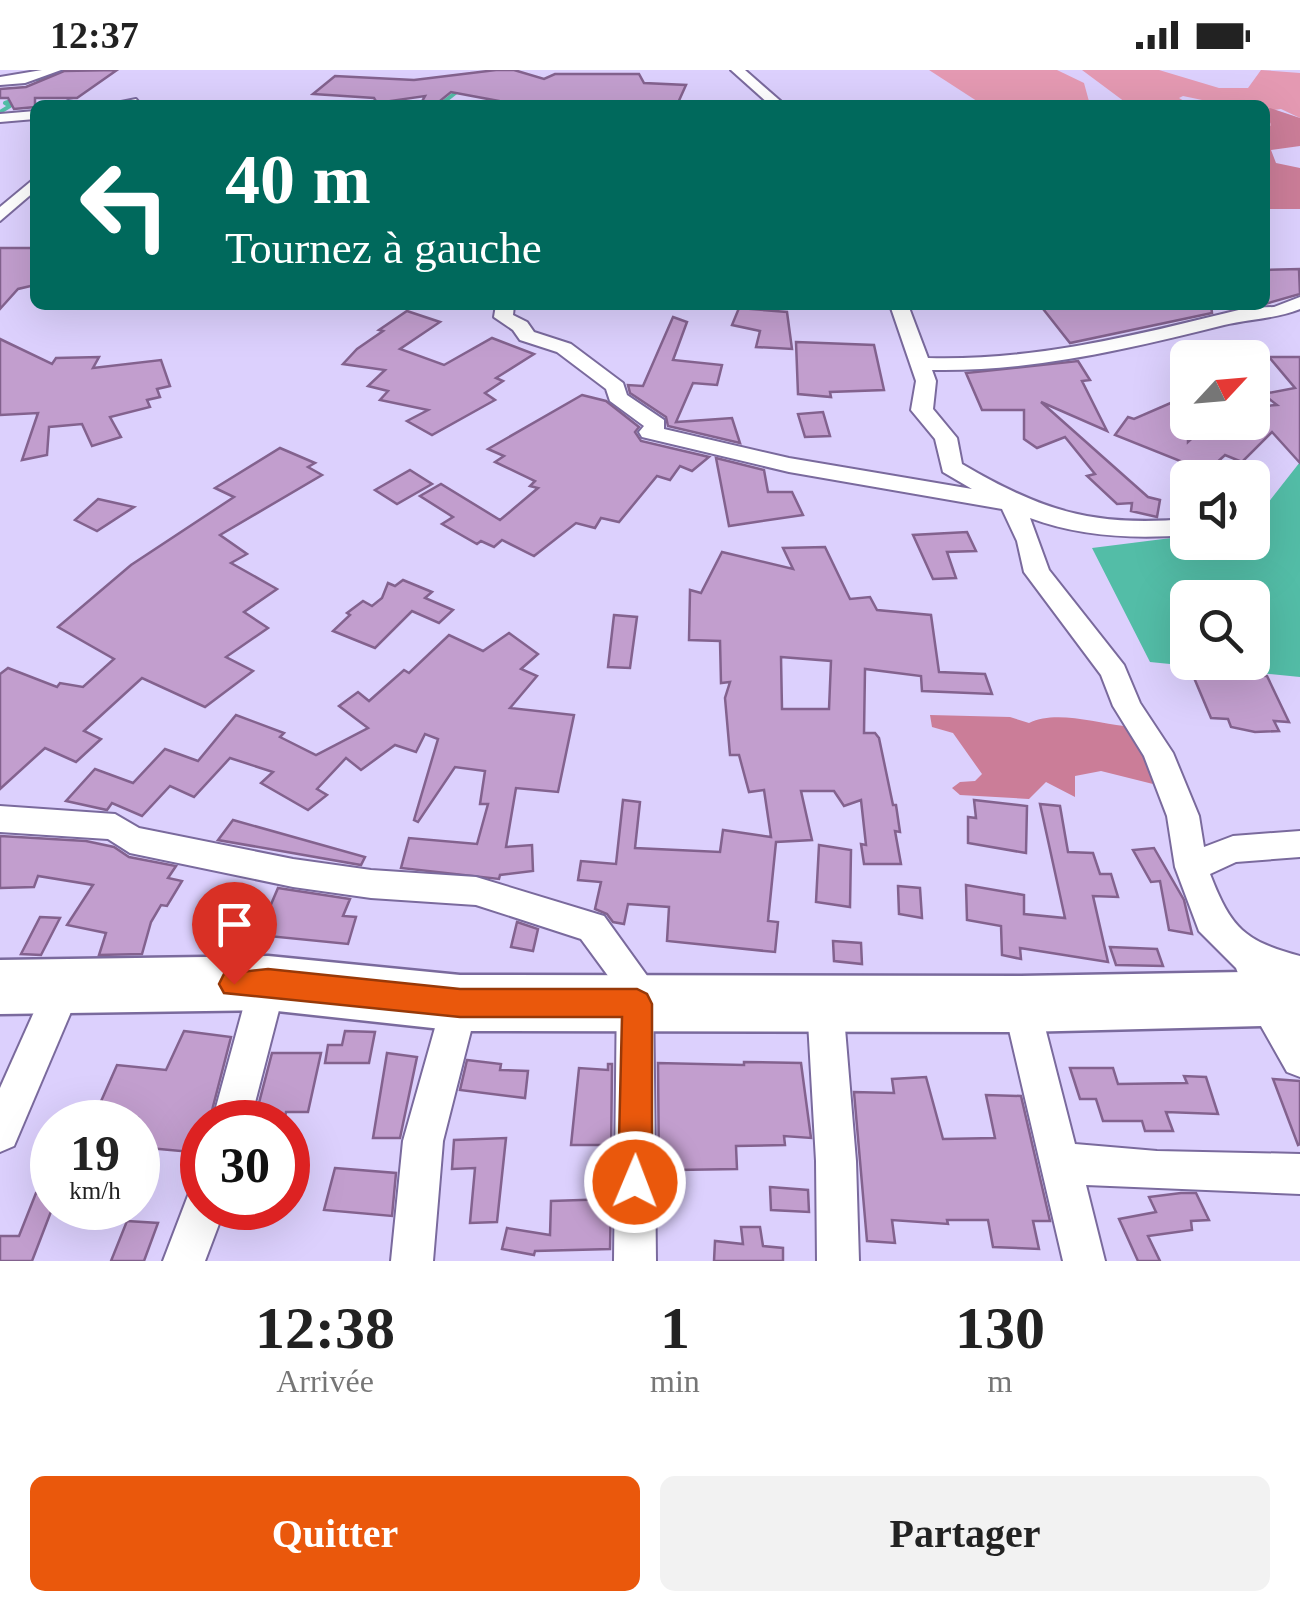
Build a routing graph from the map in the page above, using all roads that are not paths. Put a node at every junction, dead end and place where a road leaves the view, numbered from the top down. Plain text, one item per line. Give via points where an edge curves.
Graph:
1 (24, 70) edge
2 (55, 70) edge
3 (737, 70) edge
4 (0, 80) edge
5 (772, 100) edge
6 (30, 115) edge
7 (0, 118) edge
8 (30, 188) edge
9 (30, 209) edge
10 (3, 212) edge
11 (1300, 303) edge
12 (504, 310) edge
13 (901, 310) edge
14 (918, 364) junction
15 (1011, 503) junction
16 (1170, 527) edge
17 (0, 818) edge
18 (1300, 844) edge
19 (1191, 867) junction
20 (1279, 982) edge
21 (268, 983) junction
22 (64, 986) junction
23 (0, 987) edge
24 (460, 1003) junction
25 (637, 1004) junction
26 (825, 1004) junction
27 (1021, 1004) junction
28 (1300, 1059) edge
29 (237, 1100) edge
30 (0, 1132) edge
31 (1057, 1162) junction
32 (1300, 1174) edge
33 (196, 1230) edge
34 (184, 1261) edge
35 (412, 1261) edge
36 (635, 1261) edge
37 (838, 1261) edge
38 (1084, 1261) edge

1 - 4 street
2 - 4 street
3 - 5 street
6 - 7 street
8 - 10 street
9 - 10 street
11 - 14 street via 1067,358
12 - 15 street via 503,317 527,336 556,343 592,366 616,387 616,397 656,424 650,432 788,465
13 - 14 street
14 - 15 street via 926,380 922,410 946,438 951,467
15 - 16 street via 1105,528
15 - 19 street via 1037,572 1114,672 1158,753 1183,816
17 - 25 street via 114,826 130,840 293,873 476,892 592,928 635,984
18 - 19 street via 1234,848
19 - 20 street via 1210,920
20 - 27 highway
20 - 28 street
21 - 22 highway
21 - 24 highway
21 - 29 street
22 - 23 highway
22 - 30 street
24 - 25 highway
24 - 35 street via 423,1141
25 - 26 highway
25 - 36 street
26 - 27 highway
26 - 37 street
27 - 31 street
31 - 32 street
31 - 38 street
33 - 34 street

